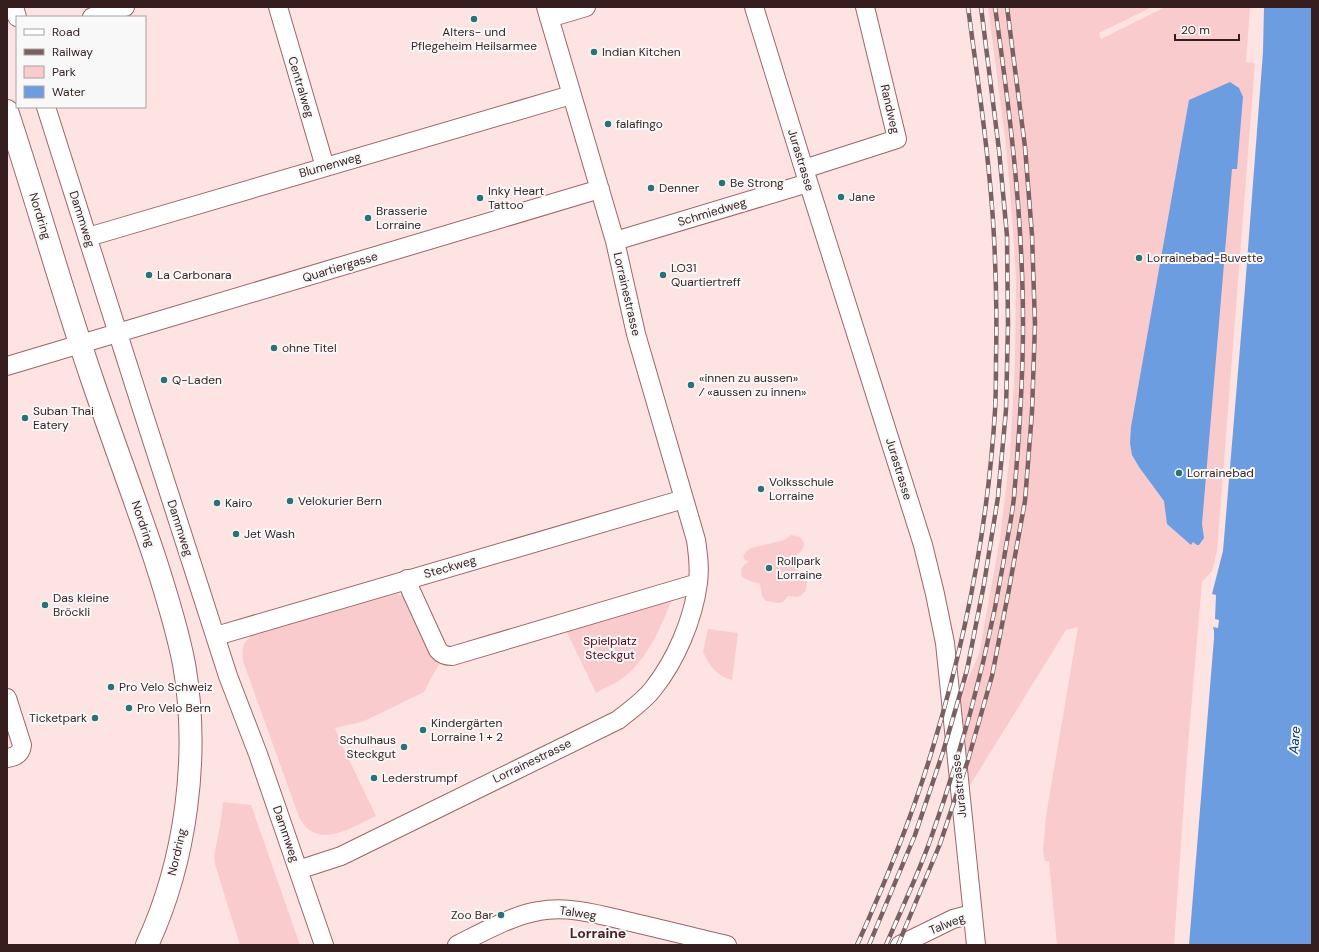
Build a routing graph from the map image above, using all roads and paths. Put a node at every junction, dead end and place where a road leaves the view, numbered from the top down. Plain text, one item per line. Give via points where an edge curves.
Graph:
1 (125, 7) edge
2 (278, 7) edge
3 (586, 7) edge
4 (754, 7) edge
5 (865, 7) edge
6 (547, 13) edge
7 (95, 16) edge
8 (571, 95) junction
9 (46, 108) edge
10 (7, 111) edge
11 (325, 166) junction
12 (806, 176) junction
13 (600, 189) junction
14 (88, 237) junction
15 (615, 241) junction
16 (118, 333) junction
17 (81, 344) junction
18 (7, 366) edge
19 (684, 499) junction
20 (407, 579) junction
21 (698, 583) junction
22 (216, 636) junction
23 (7, 698) edge
24 (14, 755) edge
25 (298, 870) junction
26 (972, 914) junction
27 (147, 945) edge
28 (324, 945) edge
29 (457, 945) edge
30 (727, 945) edge
31 (900, 945) edge
32 (976, 945) edge

1 - 7 street
2 - 11 street, Centralweg
3 - 6 street
4 - 12 street, Jurastrasse
5 - 12 street, Randweg via 897,139
6 - 8 street, Lorrainestrasse
8 - 11 street, Blumenweg
8 - 13 street, Lorrainestrasse
9 - 14 street, Dammweg
10 - 17 main road, Nordring
11 - 14 street, Blumenweg
12 - 15 street, Schmiedweg
12 - 26 street, Jurastrasse via 923,545 945,643
13 - 15 street, Lorrainestrasse
13 - 16 street, Quartiergasse
14 - 16 street, Dammweg
15 - 19 street, Lorrainestrasse via 636,334
16 - 17 street, Quartiergasse
16 - 22 street, Dammweg
17 - 18 street, Quartiergasse
17 - 27 main road, Nordring via 168,600 186,680 190,735 185,816 181,841 164,902
19 - 20 street, Steckweg
19 - 21 street, Lorrainestrasse via 696,540
20 - 21 street via 410,591 438,650 445,656
20 - 22 street, Steckweg
21 - 25 street, Lorrainestrasse via 683,638 672,660 653,690 618,720 341,856
22 - 25 street, Dammweg
23 - 24 street via 22,745
25 - 28 street, Dammweg
26 - 31 street, Talweg via 953,919
26 - 32 street, Jurastrasse
29 - 30 street, Talweg via 518,917 558,909 586,912

